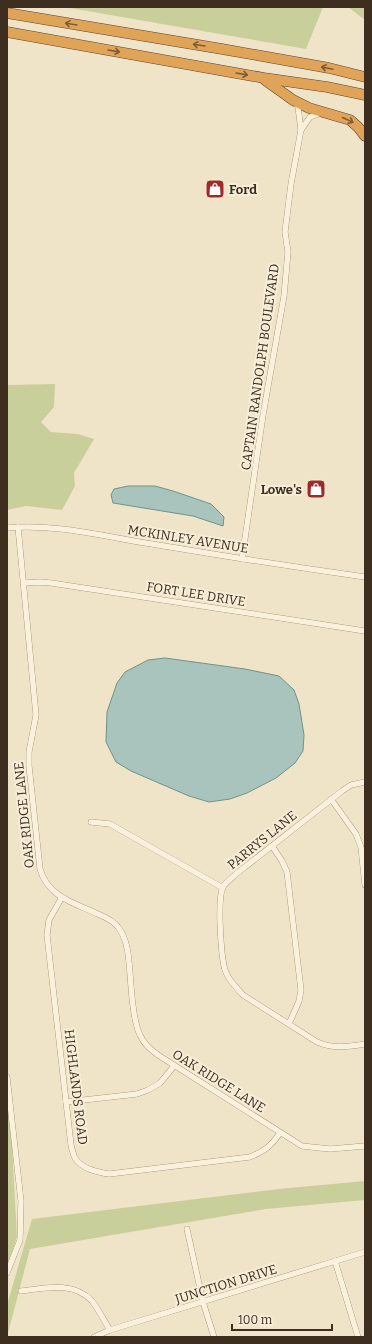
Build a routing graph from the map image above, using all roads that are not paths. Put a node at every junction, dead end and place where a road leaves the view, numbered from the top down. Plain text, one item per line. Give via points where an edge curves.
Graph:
1 (7, 13) edge
2 (7, 32) edge
3 (365, 77) edge
4 (264, 78) junction
5 (365, 95) edge
6 (293, 100) junction
7 (325, 112) junction
8 (301, 130) junction
9 (365, 136) edge
10 (18, 527) junction
11 (7, 528) edge
12 (242, 559) junction
13 (365, 577) edge
14 (24, 583) junction
15 (365, 631) edge
16 (365, 782) edge
17 (331, 799) junction
18 (91, 822) dead end
19 (272, 846) junction
20 (364, 857) edge
21 (365, 885) edge
22 (223, 888) junction
23 (62, 897) junction
24 (289, 1024) junction
25 (365, 1044) edge
26 (174, 1066) junction
27 (7, 1077) edge
28 (66, 1102) junction
29 (280, 1133) junction
30 (365, 1146) edge
31 (187, 1229) dead end
32 (365, 1252) edge
33 (335, 1261) junction
34 (7, 1273) edge
35 (21, 1291) dead end
36 (203, 1302) junction
37 (110, 1330) junction
38 (94, 1337) edge
39 (214, 1337) edge
40 (358, 1337) edge

3 -> 1 highway via 229,50
2 -> 4 highway
4 - 5 highway
4 - 6 highway
6 - 7 highway
6 - 8 street, CAPTAIN RANDOLPH BOULEVARD via 298,108
7 - 8 street via 310,118
7 -> 9 highway via 350,120
8 - 12 street, CAPTAIN RANDOLPH BOULEVARD via 285,232 288,252 284,296
10 - 11 street, MCKINLEY AVENUE
10 - 12 street, MCKINLEY AVENUE via 51,528
10 - 14 street, OAK RIDGE LANE
12 - 13 street, MCKINLEY AVENUE
14 - 15 street, FORT LEE DRIVE via 51,583
14 - 23 street, OAK RIDGE LANE via 36,715 29,766 40,869 51,889
16 - 17 street, PARRYS LANE via 351,785
17 - 19 street, PARRYS LANE
17 - 20 street via 356,834
18 - 22 street via 110,824
19 - 22 street, PARRYS LANE via 236,874
19 - 24 street via 287,872 301,990
20 - 21 street
22 - 24 street, PARRYS LANE via 220,909 225,971 243,995
23 - 26 street, OAK RIDGE LANE via 107,918 118,926 125,939 139,1034 147,1046
23 - 28 street, HIGHLANDS ROAD via 49,920 47,935
24 - 25 street, PARRYS LANE via 328,1047
26 - 28 street via 160,1082 137,1094
26 - 29 street, OAK RIDGE LANE
27 - 34 street via 21,1200 20,1240
28 - 29 street, HIGHLANDS ROAD via 75,1158 85,1167 109,1174 250,1157 272,1144
29 - 30 street, OAK RIDGE LANE via 302,1146 314,1148
31 - 36 street
32 - 33 street, JUNCTION DRIVE
33 - 36 street, JUNCTION DRIVE
33 - 40 street
35 - 37 street via 57,1287 80,1292 91,1301
36 - 37 street, JUNCTION DRIVE
36 - 39 street
37 - 38 street, JUNCTION DRIVE

